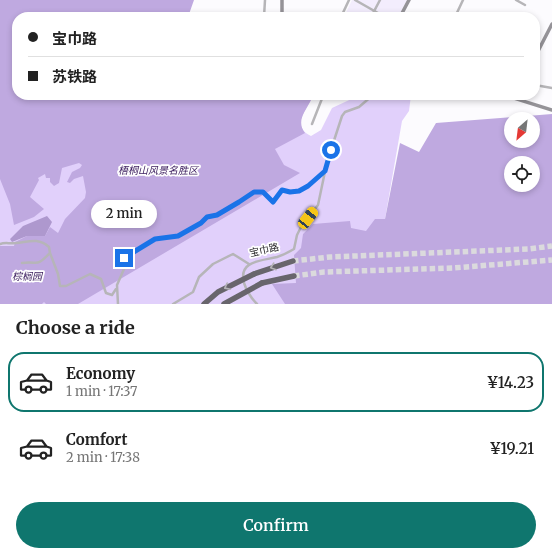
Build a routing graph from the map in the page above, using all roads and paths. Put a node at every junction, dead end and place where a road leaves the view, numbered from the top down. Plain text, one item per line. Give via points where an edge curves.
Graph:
1 (265, 0) edge
2 (282, 0) edge
3 (349, 0) edge
4 (355, 0) edge
5 (380, 0) edge
6 (409, 0) edge
7 (463, 0) edge
8 (516, 0) edge
9 (525, 4) dead end
10 (374, 11) joint
11 (264, 12) edge
12 (282, 12) edge
13 (343, 12) edge
14 (403, 12) edge
15 (457, 12) edge
16 (552, 24) edge
17 (550, 33) edge
18 (540, 49) edge
19 (540, 87) edge
20 (552, 88) edge
21 (321, 100) edge
22 (367, 100) edge
23 (520, 100) edge
24 (552, 110) edge
25 (312, 124) dead end
26 (325, 171) junction
27 (0, 244) edge
28 (50, 253) junction
29 (293, 260) tunnel mouth
30 (22, 263) dead end
31 (249, 264) junction
32 (294, 276) tunnel mouth
33 (116, 289) junction
34 (118, 304) edge
35 (173, 304) edge
36 (204, 304) edge
37 (224, 304) edge
38 (257, 304) edge

1 - 11 street
2 - 12 street
3 - 13 street
4 - 10 street
5 - 10 street
6 - 14 street
7 - 15 street
8 - 9 street
16 - 17 street
17 - 18 street
19 - 20 street
21 - 25 street
22 - 26 street, 宝巾路 via 359,107 343,113
23 - 24 street
26 - 31 street, 宝巾路 via 318,205 302,225 294,249 279,257
26 - 33 street via 299,191 282,190 273,202 263,192 254,192 178,236 155,239 124,258 124,269
27 - 28 street via 30,240 49,247
28 - 30 street via 38,263
28 - 33 street via 60,286 66,286 90,274 101,279 106,293 112,294
29 -> 36 highway, bridge via 254,274 218,292
31 - 35 street, 宝巾路 via 233,254 213,264 199,277 193,292
31 - 38 street via 243,277 250,296
32 - 37 highway, bridge via 262,283
33 - 34 street

